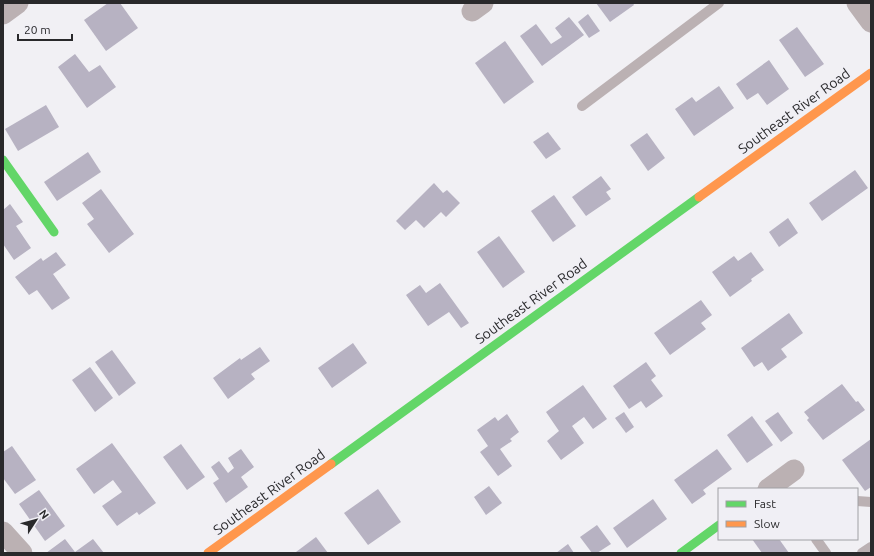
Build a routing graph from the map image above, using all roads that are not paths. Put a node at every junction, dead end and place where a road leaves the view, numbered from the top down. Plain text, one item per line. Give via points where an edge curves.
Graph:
1 (18, 3) edge
2 (720, 3) edge
3 (857, 3) edge
4 (3, 14) edge
5 (871, 22) edge
6 (871, 73) edge
7 (582, 106) dead end
8 (3, 160) edge
9 (54, 232) dead end
10 (794, 470) dead end
11 (769, 488) edge
12 (858, 501) edge
13 (871, 502) edge
14 (718, 526) edge
15 (3, 532) edge
16 (817, 540) edge
17 (871, 547) edge
18 (22, 553) edge
19 (208, 553) edge
20 (681, 553) edge
21 (826, 553) edge
22 (862, 553) edge

1 - 4 street
2 - 7 lane
3 - 5 street
6 - 19 street, Southeast River Road
8 - 9 street
10 - 11 street
12 - 13 lane
14 - 20 street
15 - 18 street
16 - 21 lane
17 - 22 lane

